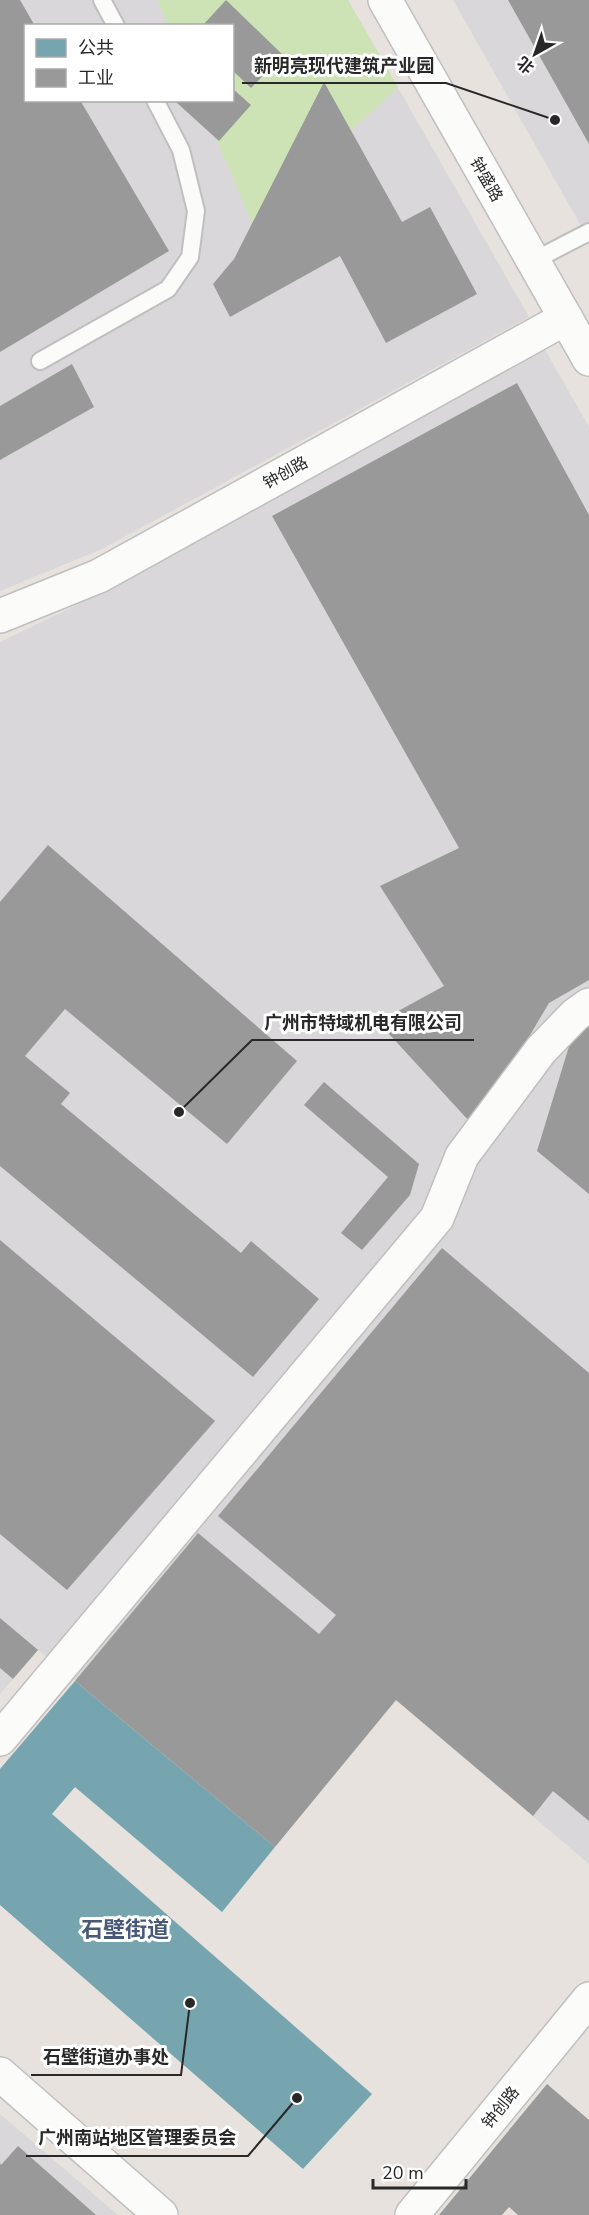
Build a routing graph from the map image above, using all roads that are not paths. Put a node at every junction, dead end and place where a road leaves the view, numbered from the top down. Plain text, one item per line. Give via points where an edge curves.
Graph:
1 (102, 0) edge
2 (385, 0) edge
3 (115, 24) edge
4 (156, 102) edge
5 (589, 232) edge
6 (533, 261) junction
7 (566, 318) junction
8 (589, 359) edge
9 (40, 361) dead end
10 (0, 616) edge
11 (589, 1005) edge
12 (0, 1739) edge
13 (589, 2000) edge
14 (0, 2074) edge
15 (161, 2215) edge
16 (412, 2215) edge

1 - 3 lane
2 - 6 street, 钟盛路
4 - 9 lane via 181,150 196,211 190,257 168,289
5 - 6 lane
6 - 7 street, 钟盛路
7 - 8 street, 钟盛路
7 - 10 street, 钟创路 via 99,576
11 - 12 street via 575,1014 541,1050 462,1156 437,1218
13 - 16 street, 钟创路
14 - 15 street

